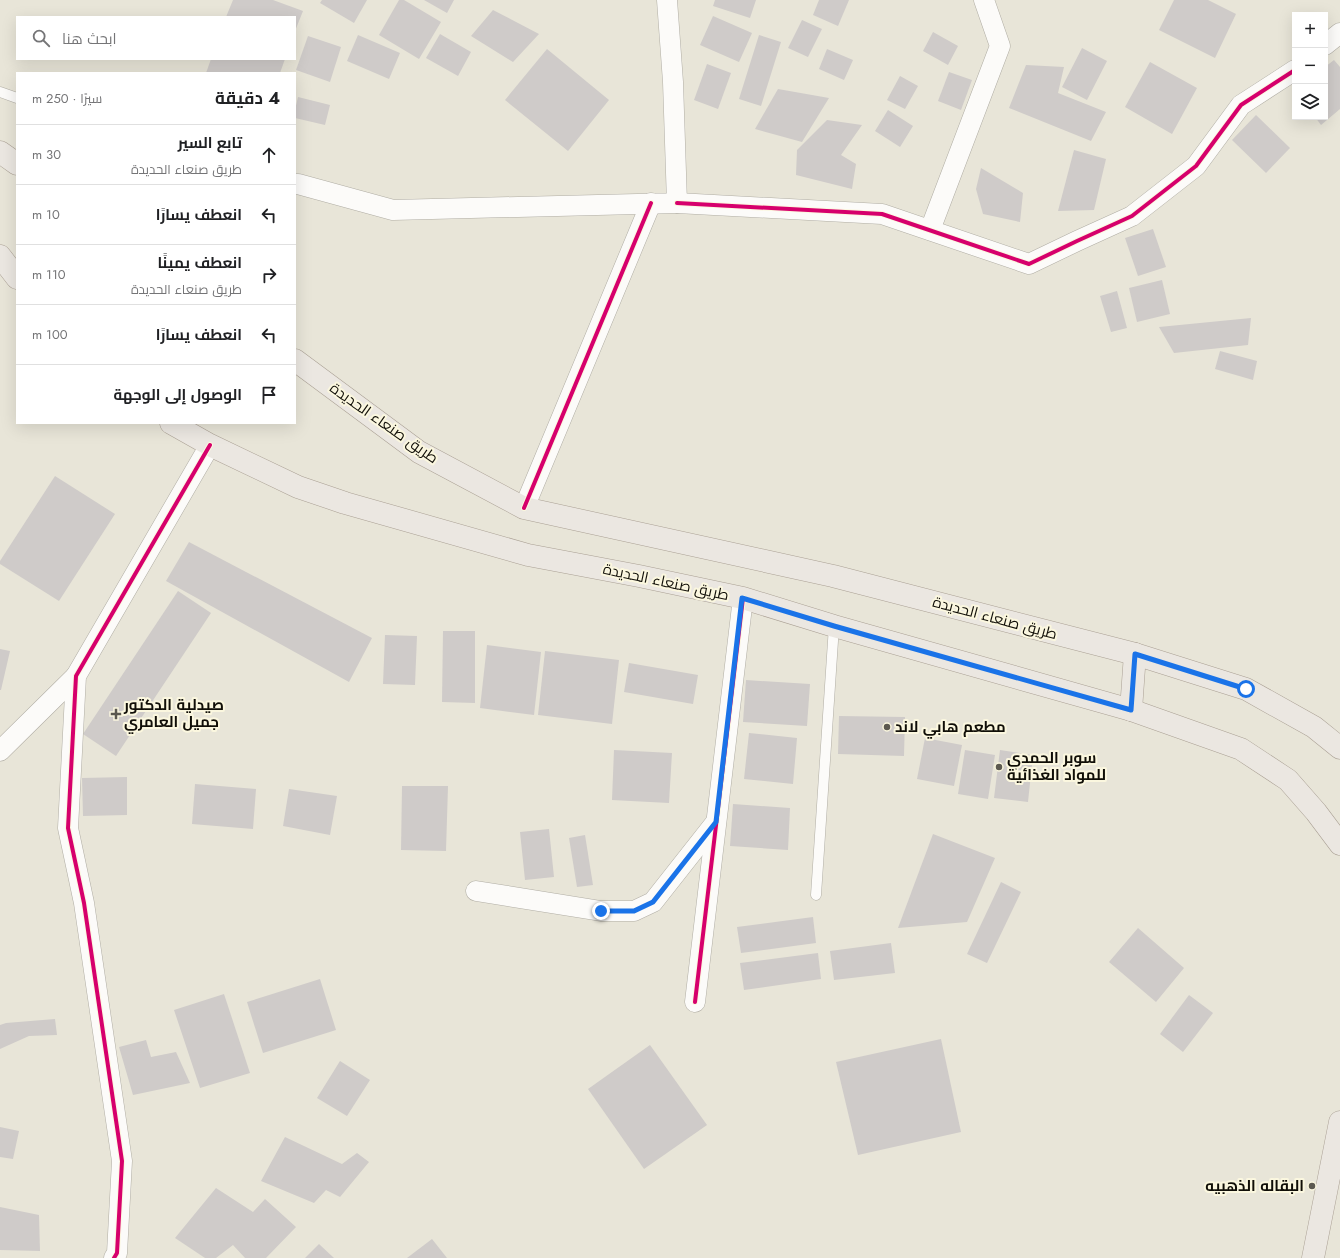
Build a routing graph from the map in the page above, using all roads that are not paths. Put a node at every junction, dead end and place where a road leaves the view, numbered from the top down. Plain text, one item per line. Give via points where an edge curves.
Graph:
1 (667, 0) edge
2 (984, 0) edge
3 (1340, 33) edge
4 (1328, 43) edge
5 (1292, 72) edge
6 (0, 92) edge
7 (16, 98) edge
8 (0, 152) edge
9 (16, 163) edge
10 (296, 184) edge
11 (677, 203) junction
12 (651, 204) junction
13 (930, 230) junction
14 (0, 256) edge
15 (16, 277) edge
16 (296, 361) edge
17 (173, 424) edge
18 (210, 445) junction
19 (524, 508) junction
20 (742, 598) junction
21 (834, 626) junction
22 (1135, 654) junction
23 (76, 676) junction
24 (1131, 710) junction
25 (1340, 748) edge
26 (0, 751) edge
27 (716, 822) junction
28 (1340, 844) edge
29 (476, 891) dead end
30 (816, 895) dead end
31 (695, 1002) dead end
32 (1340, 1122) edge
33 (119, 1256) edge
34 (1313, 1258) edge

1 - 11 street
2 - 13 street via 1000,46
3 - 4 street
5 - 13 street via 1241,105 1196,166 1132,216 1029,264
6 - 7 lane
8 - 9 main road
10 - 12 street via 393,210
11 - 12 street
11 - 13 street via 882,214
12 - 19 street
14 - 15 main road
16 - 19 main road, طريق صنعاء الحديدة via 419,452
17 - 18 main road, طريق صنعاء الحديدة
18 - 20 main road, طريق صنعاء الحديدة via 298,487 352,505 528,555
18 - 23 street
19 - 22 main road, طريق صنعاء الحديدة via 833,576
20 - 21 main road, طريق صنعاء الحديدة
20 - 27 street
21 - 24 main road, طريق صنعاء الحديدة
21 - 30 lane
22 - 24 main road
22 - 25 main road, طريق صنعاء الحديدة via 1246,689 1314,727
23 - 26 street
23 - 33 street via 68,828 84,903 122,1161
24 - 28 main road, طريق صنعاء الحديدة via 1241,748 1288,780
27 - 29 street via 653,902 634,911 601,911
27 - 31 street
32 - 34 main road

